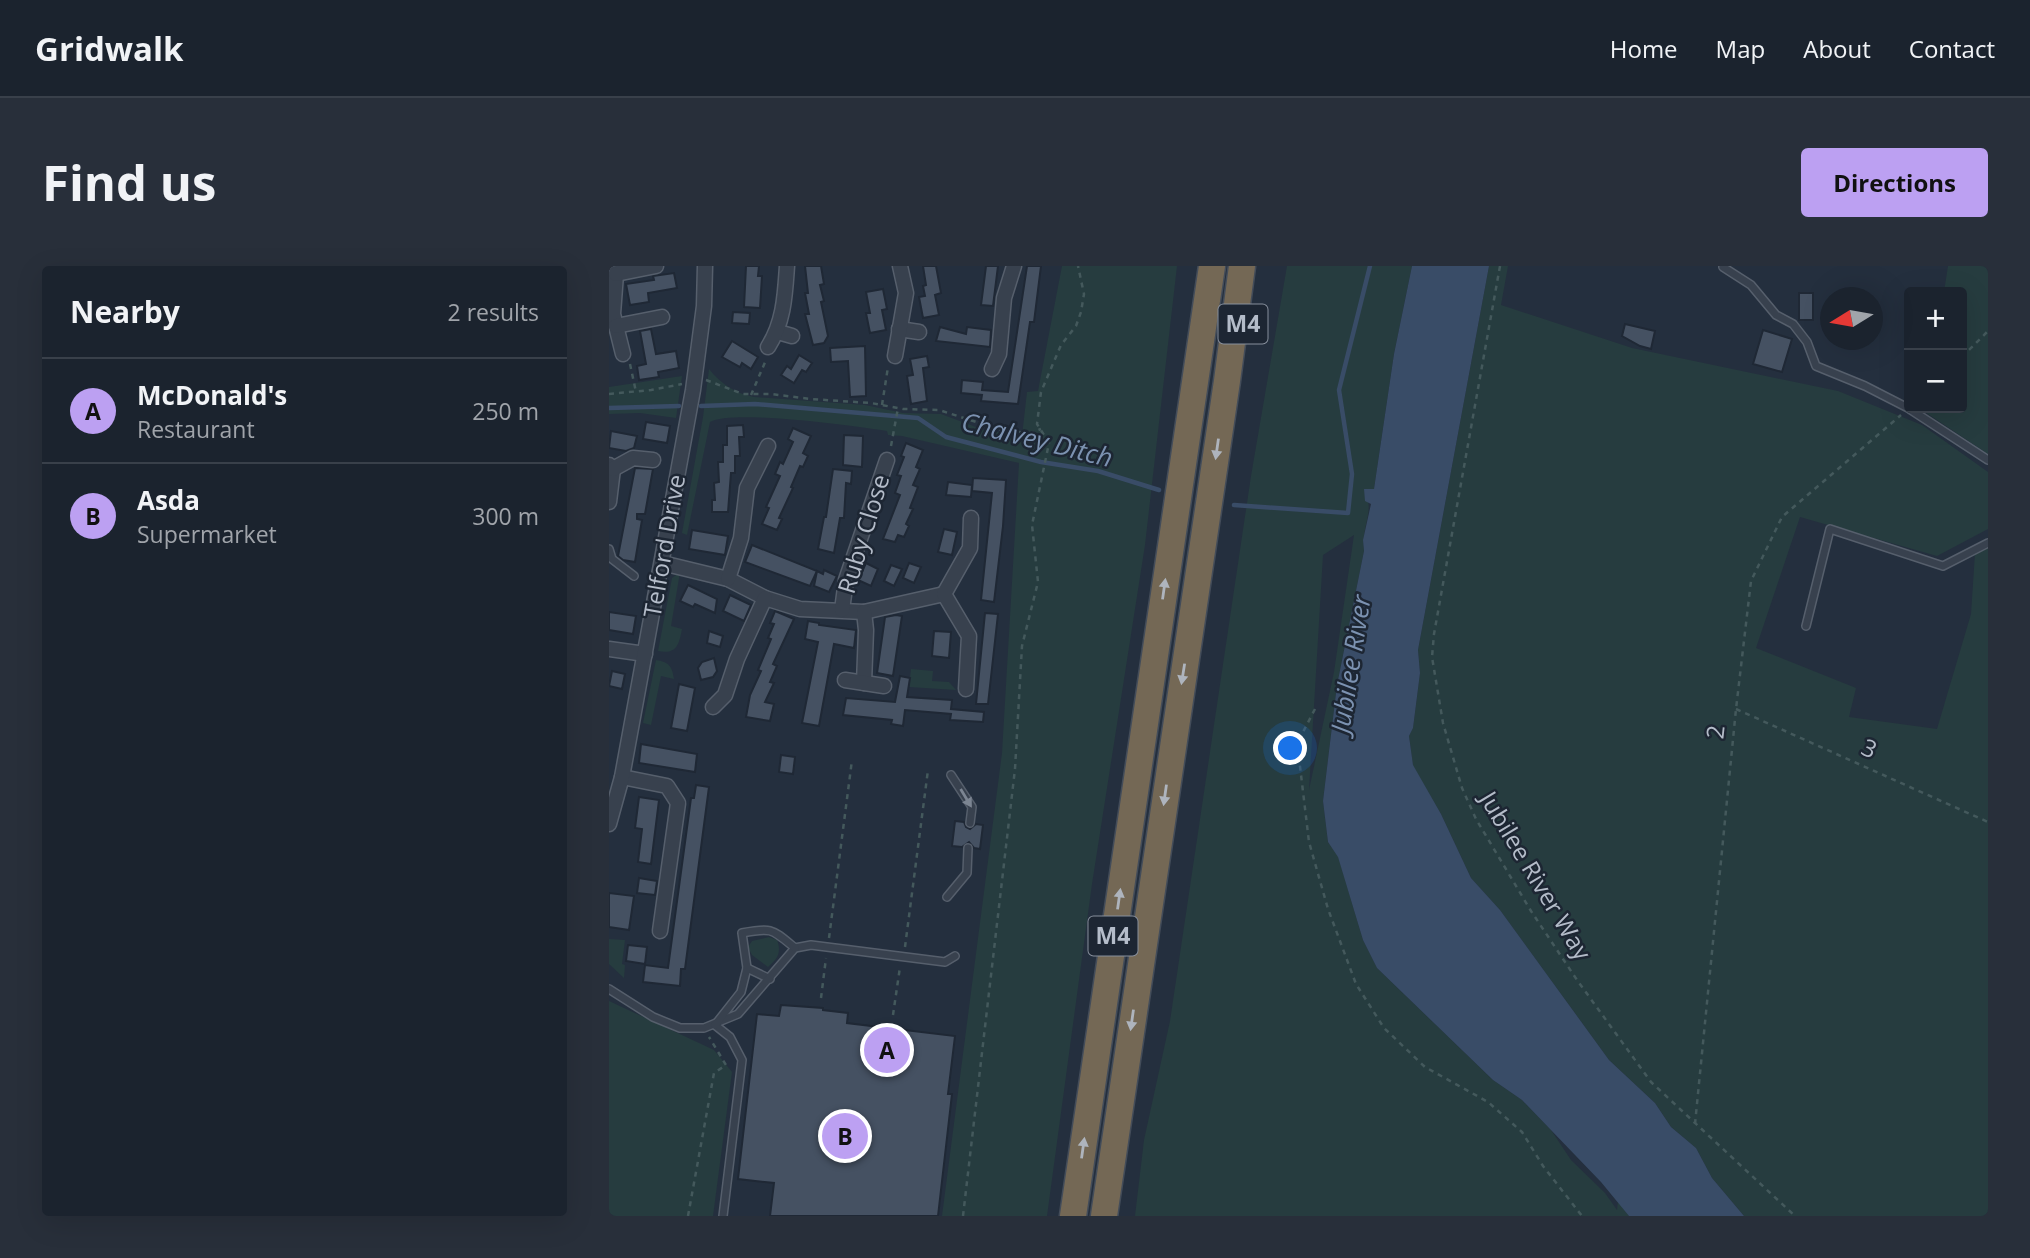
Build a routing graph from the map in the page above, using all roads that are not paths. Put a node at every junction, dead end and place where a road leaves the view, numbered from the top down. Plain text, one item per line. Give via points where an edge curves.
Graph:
1 (656, 266) edge
2 (705, 266) edge
3 (787, 266) edge
4 (900, 266) edge
5 (1014, 266) edge
6 (1205, 266) edge
7 (1212, 266) edge
8 (1242, 266) edge
9 (1258, 266) edge
10 (1723, 267) edge
11 (615, 270) edge
12 (662, 317) dead end
13 (613, 318) edge
14 (899, 329) junction
15 (919, 332) dead end
16 (1200, 344) junction
17 (768, 347) road end
18 (623, 354) road end
19 (895, 356) road end
20 (992, 369) dead end
21 (1227, 381) junction
22 (1904, 406) edge
23 (1916, 413) edge
24 (768, 446) dead end
25 (653, 460) dead end
26 (887, 460) road end
27 (1988, 460) edge
28 (611, 467) edge
29 (609, 502) edge
30 (971, 518) dead end
31 (1988, 543) edge
32 (609, 550) edge
33 (662, 563) junction
34 (634, 576) dead end
35 (728, 579) junction
36 (944, 594) junction
37 (765, 598) junction
38 (842, 610) junction
39 (864, 611) junction
40 (1806, 626) dead end
41 (609, 649) edge
42 (645, 654) junction
43 (845, 680) dead end
44 (864, 683) junction
45 (884, 686) dead end
46 (966, 689) dead end
47 (713, 707) dead end
48 (951, 775) dead end
49 (622, 778) junction
50 (970, 823) dead end
51 (609, 824) edge
52 (968, 848) dead end
53 (947, 897) dead end
54 (660, 931) dead end
55 (795, 948) junction
56 (955, 956) dead end
57 (747, 968) junction
58 (770, 979) junction
59 (609, 989) edge
60 (715, 1025) junction
61 (723, 1216) edge
62 (1073, 1216) edge
63 (1104, 1216) edge

1 - 11 street
2 - 33 street, Telford Drive via 695,377
3 - 17 street via 785,334
4 - 14 street via 906,293
5 - 20 street via 1004,298 999,354
6 - 16 highway, M4
7 - 16 highway, M4
8 - 21 highway, M4
9 - 21 highway, M4
10 - 22 lane via 1751,285 1776,315 1793,324 1807,342 1815,366
11 - 13 street
12 - 13 street
13 - 18 street
14 - 15 street
14 - 19 street
62 -> 16 highway, M4
21 -> 63 highway, M4
23 - 27 lane
24 - 35 street via 747,488 741,538
25 - 28 street via 633,458
26 - 38 street, Ruby Close via 846,580
28 - 29 street
30 - 36 street via 970,548
31 - 40 lane via 1943,566 1830,529
32 - 34 lane via 612,559
33 - 35 street
33 - 42 street, Telford Drive
35 - 37 street
36 - 39 street
36 - 46 street via 969,636
37 - 38 street via 800,609
37 - 47 street via 726,695
38 - 39 street
39 - 44 street
41 - 42 street
42 - 49 street, Telford Drive
43 - 44 street
44 - 45 street
48 -> 50 lane via 972,807
49 - 51 street, Telford Drive
49 - 54 street via 667,786 678,803
52 - 53 lane via 967,873
55 - 56 lane via 811,945 945,962
55 - 57 lane via 773,930 742,933
55 - 58 lane
57 - 58 lane
57 - 60 lane via 740,992
58 - 60 lane via 739,1014
59 - 60 lane via 671,1025
60 - 61 lane via 730,1037 742,1060

